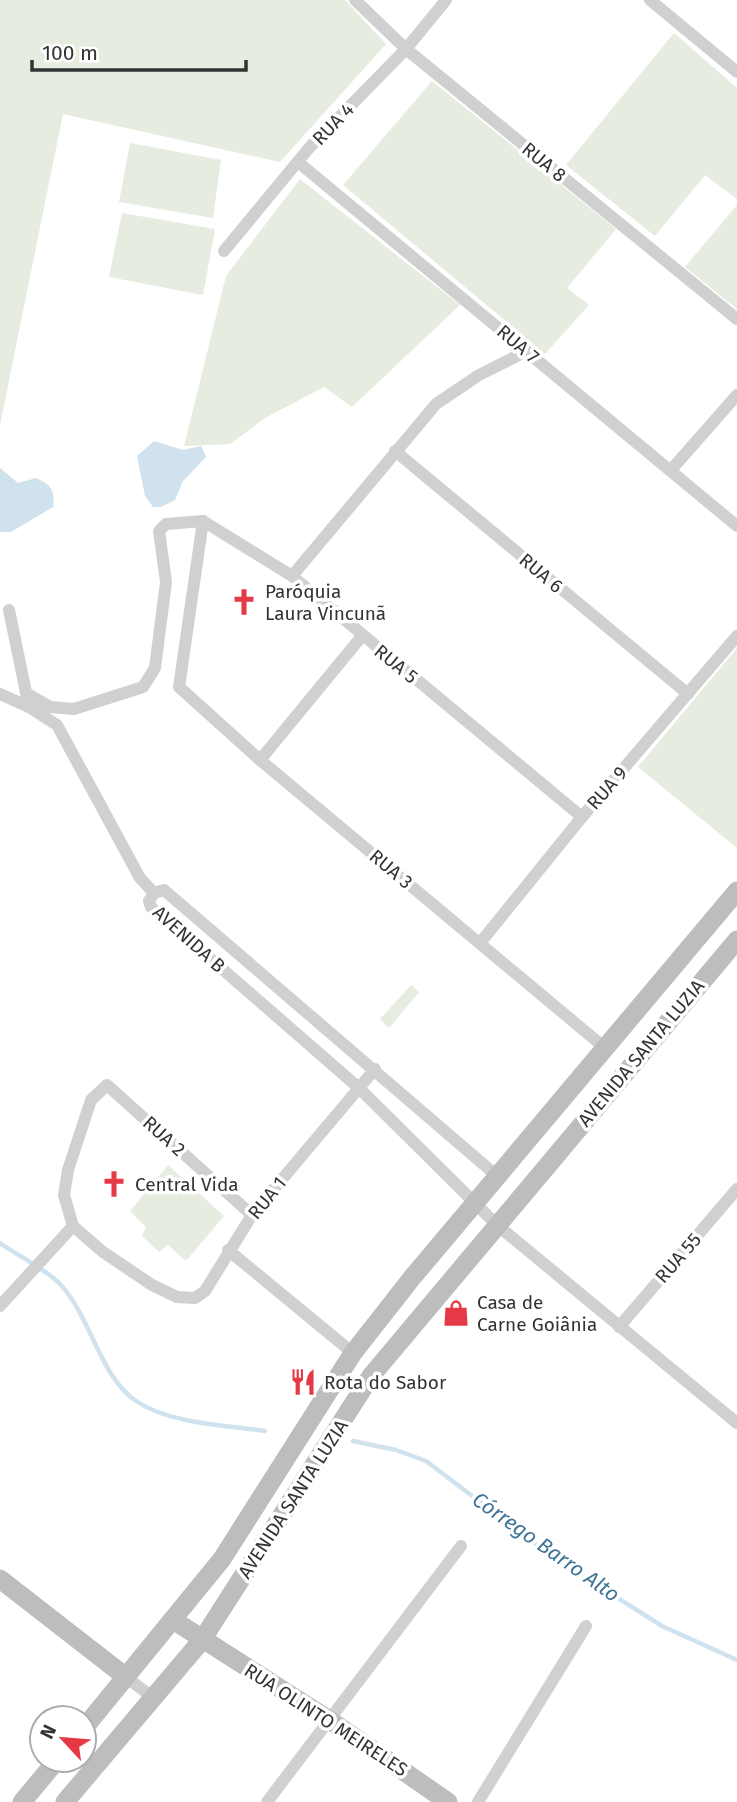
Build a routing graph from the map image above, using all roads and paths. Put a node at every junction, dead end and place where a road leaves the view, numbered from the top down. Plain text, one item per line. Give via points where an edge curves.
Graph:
1 (355, 0) edge
2 (446, 0) edge
3 (650, 0) edge
4 (406, 49) junction
5 (737, 72) edge
6 (298, 162) junction
7 (224, 251) dead end
8 (737, 319) edge
9 (527, 351) junction
10 (737, 395) edge
11 (395, 452) junction
12 (671, 470) junction
13 (203, 521) junction
14 (737, 526) edge
15 (292, 576) junction
16 (9, 610) dead end
17 (362, 636) junction
18 (737, 636) edge
19 (26, 693) junction
20 (0, 694) edge
21 (688, 694) junction
22 (29, 707) junction
23 (260, 760) junction
24 (582, 817) junction
25 (737, 891) edge
26 (154, 893) junction
27 (737, 940) edge
28 (480, 943) junction
29 (605, 1048) junction
30 (375, 1069) junction
31 (359, 1088) junction
32 (496, 1176) junction
33 (737, 1189) edge
34 (476, 1203) junction
35 (252, 1215) junction
36 (498, 1224) junction
37 (74, 1226) junction
38 (228, 1250) junction
39 (0, 1306) edge
40 (619, 1327) junction
41 (353, 1353) junction
42 (737, 1423) edge
43 (461, 1546) dead end
44 (0, 1579) edge
45 (173, 1620) junction
46 (586, 1626) dead end
47 (202, 1640) junction
48 (126, 1677) junction
49 (152, 1697) junction
50 (98, 1711) edge
51 (331, 1721) junction
52 (45, 1774) edge
53 (22, 1802) edge
54 (65, 1802) edge
55 (267, 1802) edge
56 (448, 1802) edge
57 (478, 1802) edge

1 - 4 street, RUA 8
2 - 4 street, RUA 4
3 - 5 street
4 - 6 street, RUA 4
4 - 8 street, RUA 8
6 - 7 street, RUA 4
6 - 9 street, RUA 7
9 - 11 street via 436,404
9 - 12 street, RUA 7
10 - 12 street
11 - 15 street
11 - 21 street, RUA 6
12 - 14 street, RUA 7
13 - 15 street, RUA 5
13 - 19 street via 166,524 159,531 166,582 155,668 143,687 74,709 50,707
13 - 23 street, RUA 3 via 179,687
15 - 17 street, RUA 5
16 - 19 street
17 - 23 street
17 - 24 street, RUA 5
18 - 21 street, RUA 9
19 - 22 street
20 - 22 street
21 - 24 street, RUA 9
22 - 26 street via 57,725 139,877
23 - 28 street, RUA 3
24 - 28 street, RUA 9
25 - 29 street, AVENIDA SANTA LUZIA
26 - 30 street, AVENIDA B via 164,890
26 - 31 street, AVENIDA B via 151,907
27 - 36 street, AVENIDA SANTA LUZIA
28 - 29 street, RUA 3
29 - 32 street, AVENIDA SANTA LUZIA
30 - 31 street, RUA 1
30 - 32 street, AVENIDA B
31 - 34 street, AVENIDA B
31 - 35 street, RUA 1
32 - 34 street, AVENIDA SANTA LUZIA
33 - 40 street, RUA 55
34 - 36 street, AVENIDA B
34 - 41 street, AVENIDA SANTA LUZIA
35 - 37 street, RUA 2 via 107,1086 91,1100 68,1170 64,1195
35 - 38 street, RUA 1
36 - 40 street, AVENIDA B
36 - 47 street, AVENIDA SANTA LUZIA via 371,1376
37 - 38 street, RUA 1 via 124,1268 177,1297 195,1298 205,1291
37 - 39 street
38 - 41 street
40 - 42 street, AVENIDA B
41 - 45 street, AVENIDA SANTA LUZIA via 222,1559
43 - 51 street
44 - 48 street
45 - 47 street, RUA OLINTO MEIRELES
45 - 48 street, AVENIDA SANTA LUZIA
46 - 57 street
47 - 49 street, AVENIDA SANTA LUZIA
47 - 51 street, RUA OLINTO MEIRELES
48 - 49 street
48 - 50 street, AVENIDA SANTA LUZIA
49 - 54 street, AVENIDA SANTA LUZIA
51 - 55 street
51 - 56 street, RUA OLINTO MEIRELES
52 - 53 street

